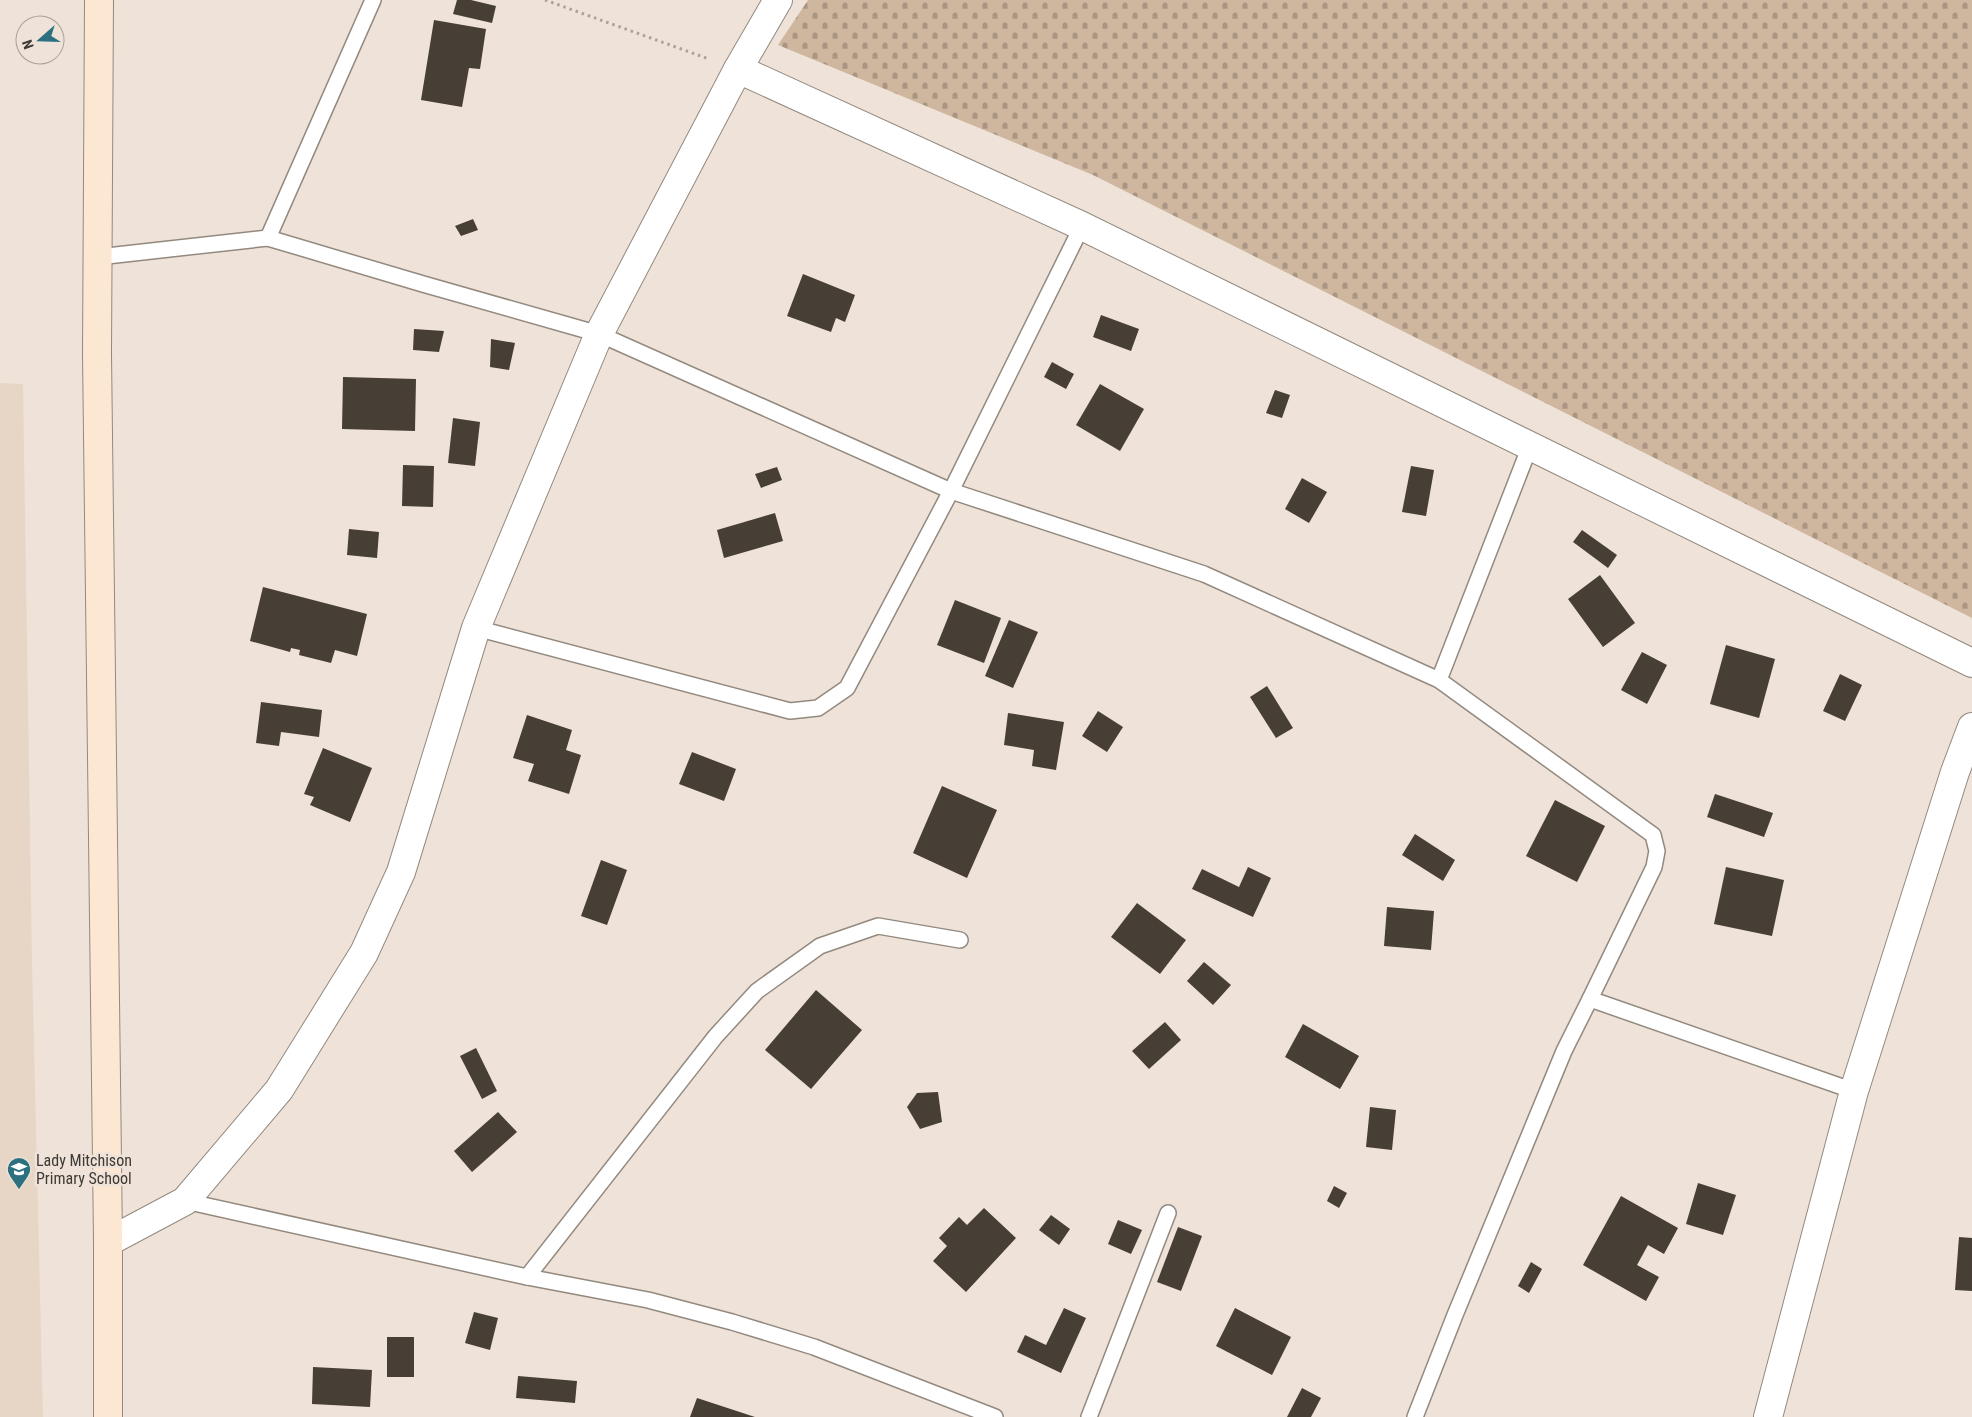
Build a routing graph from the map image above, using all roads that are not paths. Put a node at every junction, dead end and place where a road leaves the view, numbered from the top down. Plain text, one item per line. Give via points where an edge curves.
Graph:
1 (99, 0) edge
2 (373, 0) edge
3 (778, 0) edge
4 (738, 69) junction
5 (1082, 226) junction
6 (268, 238) junction
7 (98, 256) junction
8 (599, 334) junction
9 (1530, 446) junction
10 (951, 491) junction
11 (476, 628) junction
12 (1972, 663) edge
13 (1439, 680) junction
14 (1972, 727) edge
15 (960, 940) dead end
16 (1590, 999) junction
17 (1854, 1091) junction
18 (185, 1201) junction
19 (1168, 1213) dead end
20 (108, 1242) junction
21 (526, 1277) junction
22 (108, 1417) edge
23 (995, 1417) edge
24 (1089, 1417) edge
25 (1415, 1417) edge
26 (1768, 1417) edge

1 - 7 main road
2 - 6 lane
3 - 4 street
4 - 5 street
4 - 8 street
5 - 9 street
5 - 10 lane
6 - 7 lane
6 - 8 lane
7 - 20 main road
8 - 10 lane
8 - 11 street
9 - 12 street
9 - 13 lane
10 - 11 lane via 847,688 818,708 790,711
10 - 13 lane via 1204,574
11 - 18 street via 401,872 364,953 279,1090
13 - 16 lane via 1652,835 1657,851 1654,867
14 - 17 street
15 - 21 lane via 878,926 820,946 756,991 715,1037
16 - 17 lane
16 - 25 lane via 1564,1052
17 - 26 street
18 - 20 street
18 - 21 lane
19 - 24 lane
20 - 22 main road
21 - 23 lane via 648,1300 805,1344

